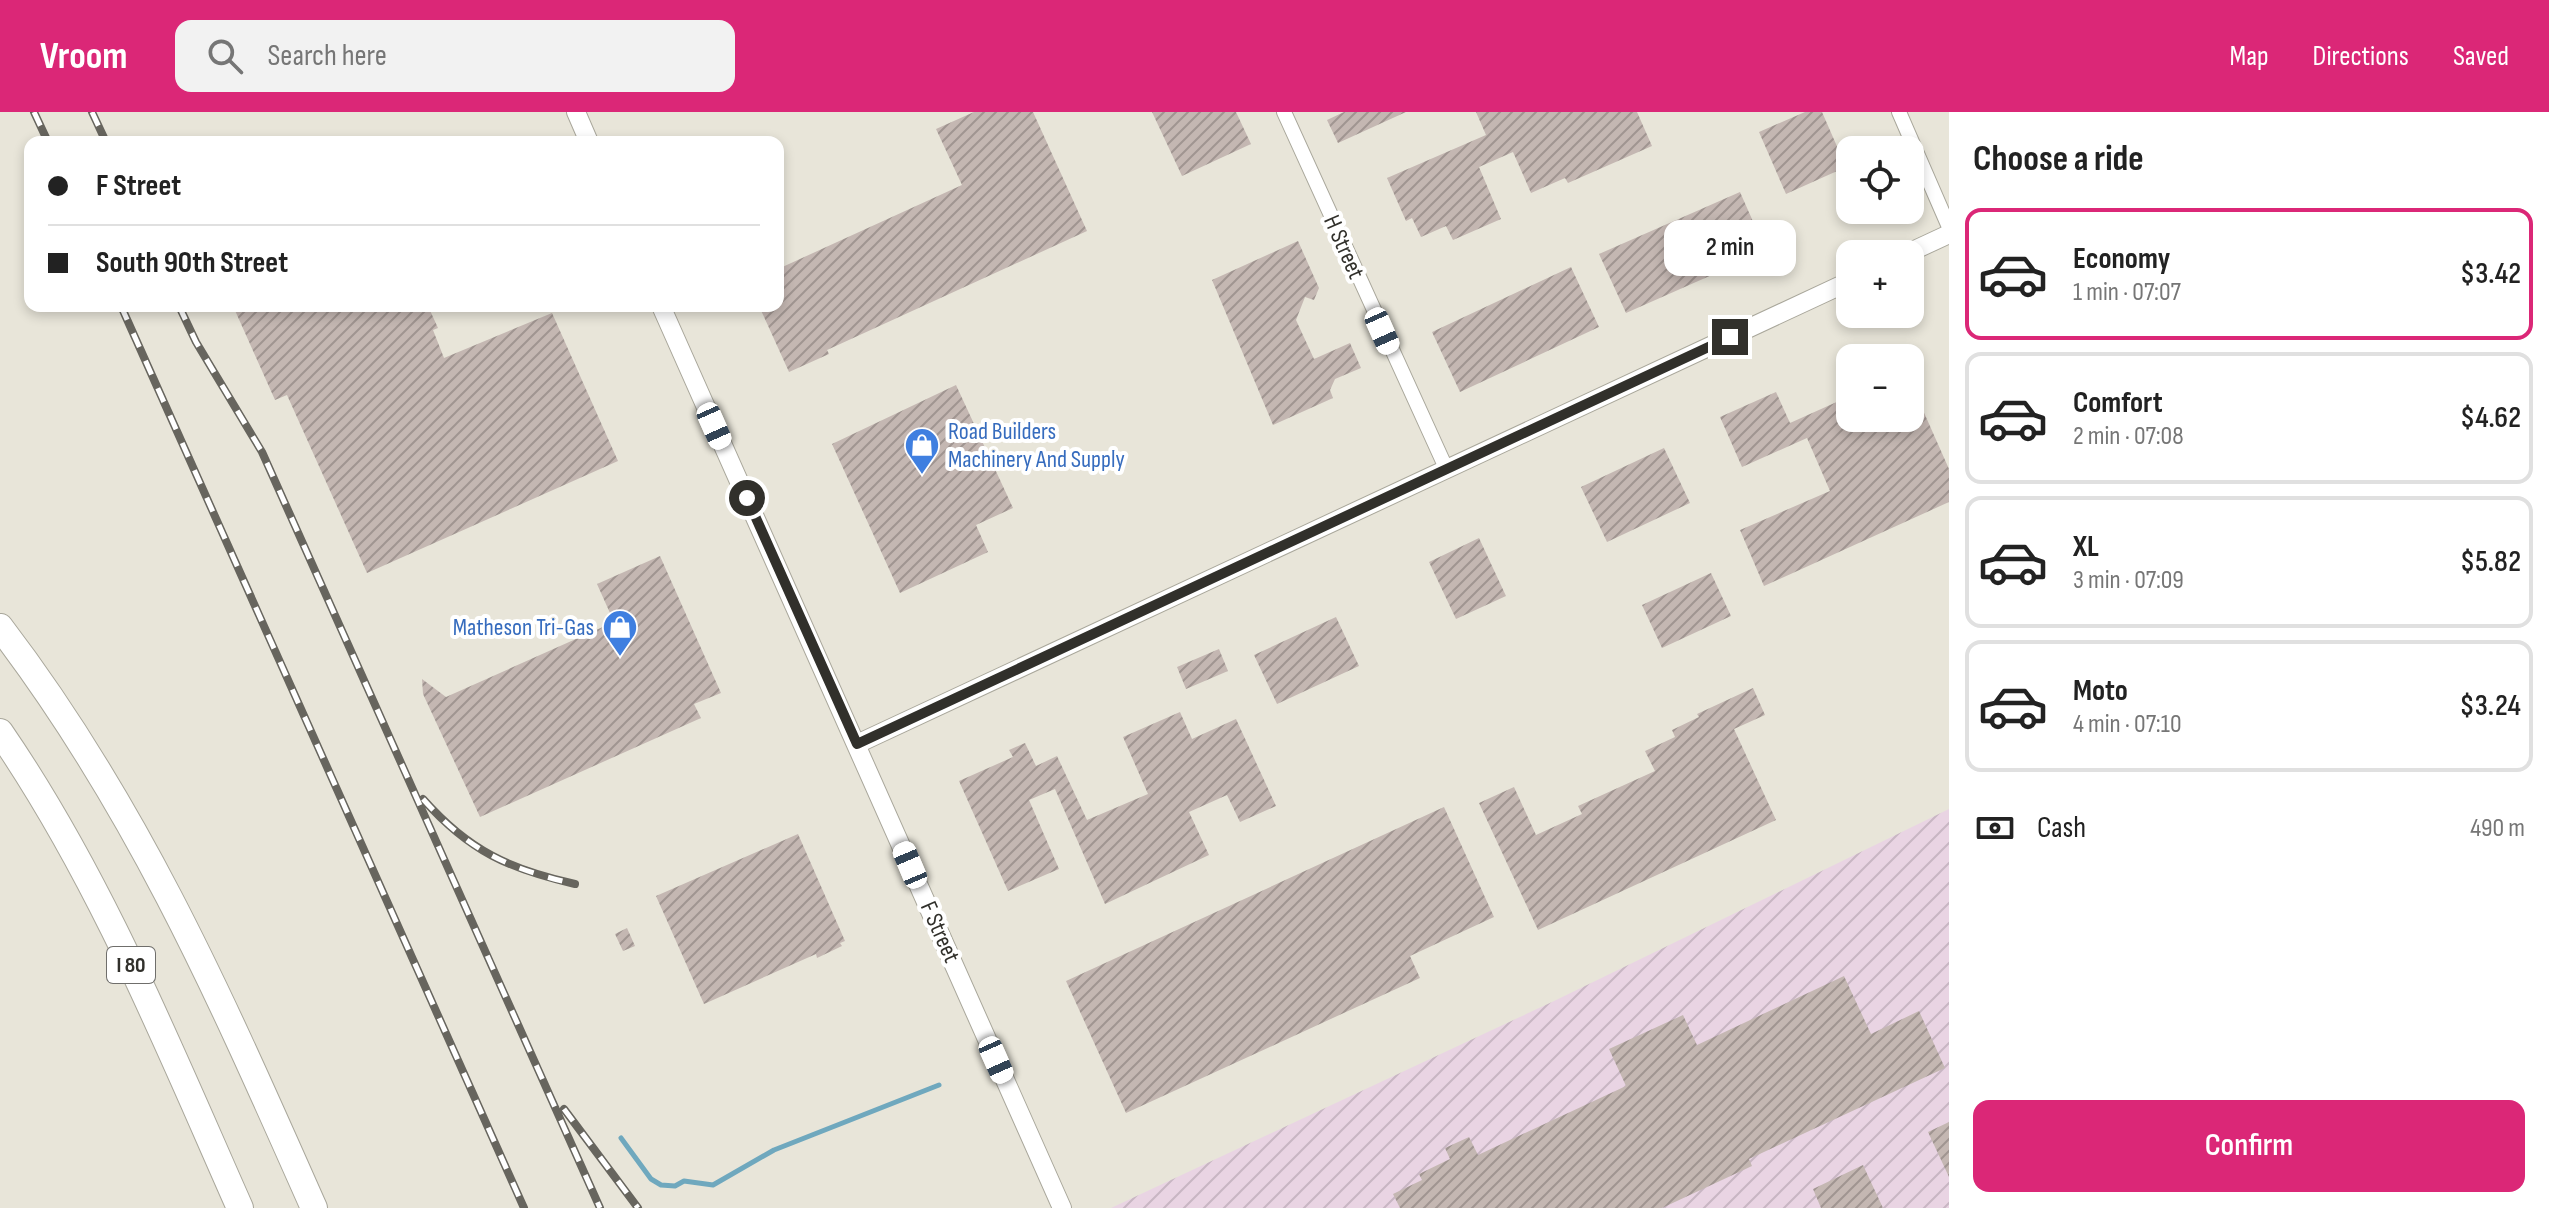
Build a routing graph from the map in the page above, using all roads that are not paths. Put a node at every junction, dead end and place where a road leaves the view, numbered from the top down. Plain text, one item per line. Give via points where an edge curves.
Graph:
1 (576, 112) edge
2 (1284, 112) edge
3 (1899, 112) edge
4 (586, 136) edge
5 (1949, 227) edge
6 (1949, 234) edge
7 (1924, 246) edge
8 (1836, 287) edge
9 (664, 312) edge
10 (1446, 468) junction
11 (0, 627) edge
12 (0, 732) edge
13 (857, 744) junction
14 (240, 1208) edge
15 (314, 1208) edge
16 (1062, 1208) edge

1 - 4 street
2 - 10 street, H Street
3 - 5 street
6 - 7 street
8 - 10 street
9 - 13 street, F Street
10 - 13 street
11 - 15 highway via 74,731 167,889
12 - 14 highway, I 80 via 52,813 110,921
13 - 16 street, F Street

